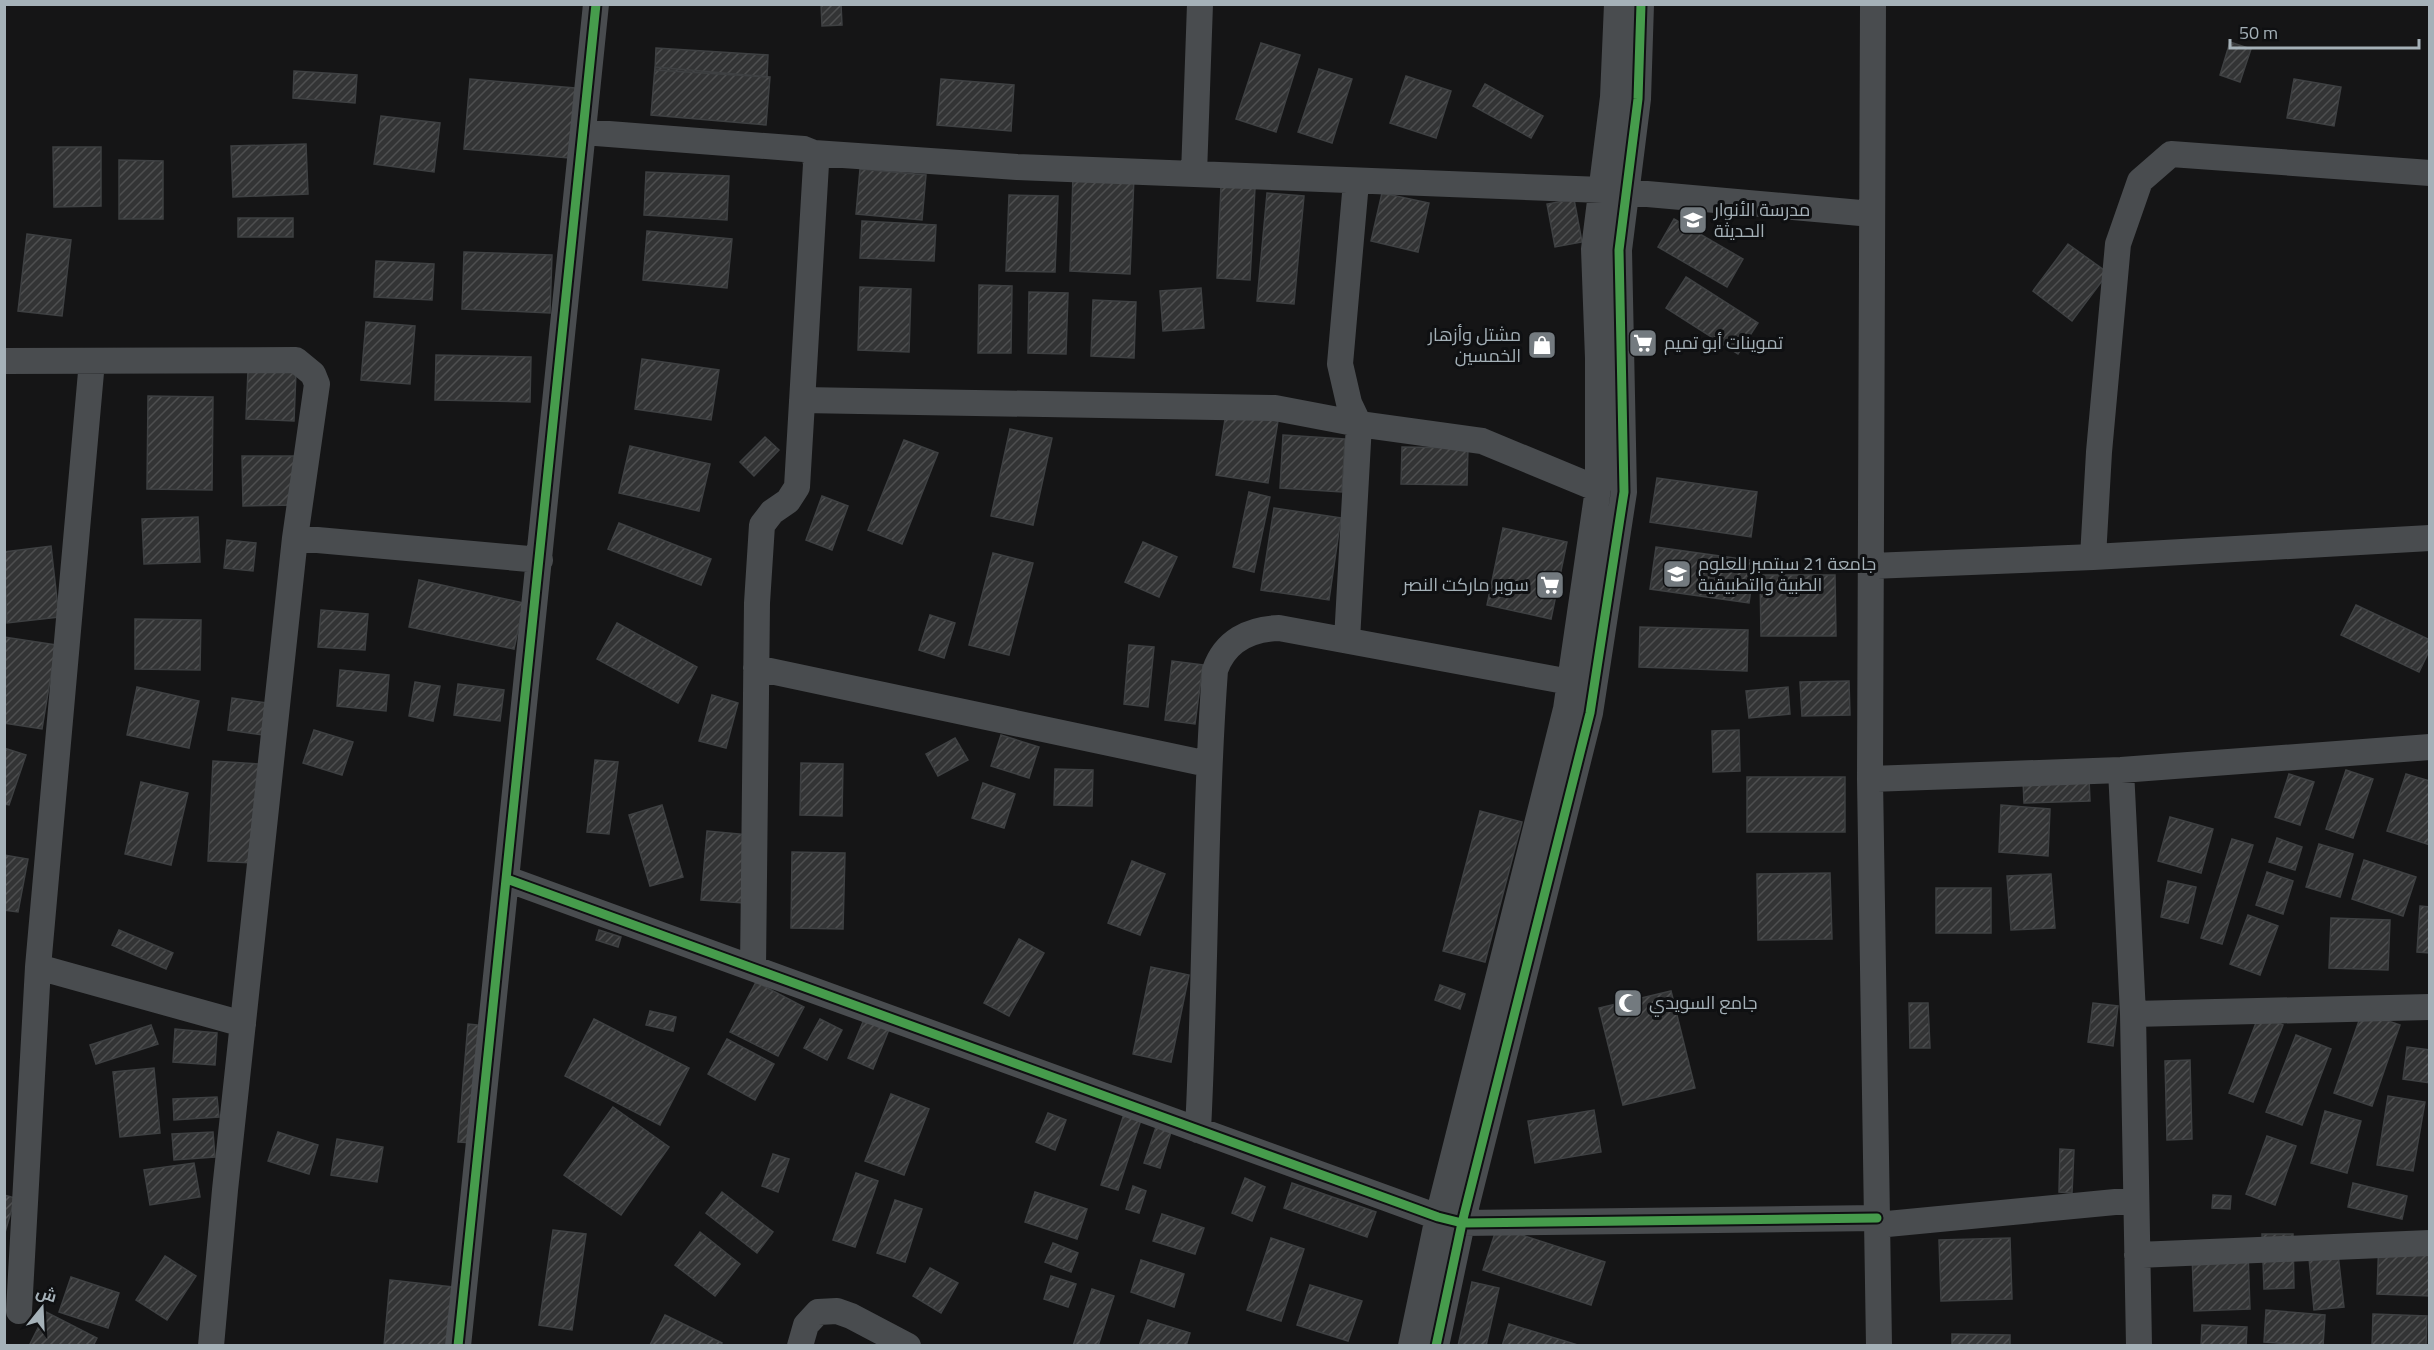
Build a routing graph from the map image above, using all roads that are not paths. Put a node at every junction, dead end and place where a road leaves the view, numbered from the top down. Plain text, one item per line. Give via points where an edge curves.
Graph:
1 (596, 4) edge
2 (1200, 4) edge
3 (1617, 4) edge
4 (1641, 4) edge
5 (1873, 4) edge
6 (583, 132) junction
7 (814, 153) junction
8 (2430, 172) edge
9 (1194, 174) junction
10 (1356, 182) junction
11 (1614, 192) junction
12 (1872, 214) junction
13 (4, 361) edge
14 (92, 361) junction
15 (802, 400) junction
16 (1359, 424) junction
17 (1598, 489) junction
18 (295, 538) junction
19 (2430, 538) edge
20 (2093, 557) junction
21 (540, 560) junction
22 (1871, 566) junction
23 (1347, 640) junction
24 (756, 668) junction
25 (1570, 682) junction
26 (2430, 747) edge
27 (1208, 764) junction
28 (2121, 770) junction
29 (1870, 778) junction
30 (507, 879) junction
31 (38, 968) junction
32 (753, 968) junction
33 (2430, 1007) edge
34 (2133, 1014) junction
35 (243, 1024) junction
36 (1198, 1130) junction
37 (2136, 1200) junction
38 (1450, 1220) junction
39 (1877, 1221) junction
40 (2430, 1243) edge
41 (2137, 1255) junction
42 (19, 1311) dead end
43 (211, 1346) edge
44 (458, 1346) edge
45 (800, 1346) edge
46 (908, 1346) edge
47 (1411, 1346) edge
48 (1436, 1346) edge
49 (1880, 1346) edge
50 (2139, 1346) edge

1 - 6 street
2 - 9 street
3 - 11 street
4 - 11 street via 1638,99
5 - 12 street
6 - 7 street via 804,149
6 - 21 street
7 - 9 street
7 - 15 street
8 - 20 street via 2171,154 2140,181 2118,244
9 - 10 street
10 - 11 street
10 - 16 street via 1340,363 1349,403
11 - 12 street
11 - 17 street via 1594,249
11 - 38 street via 1619,250 1624,492 1590,713 1521,990
12 - 22 street
13 - 14 street
14 - 18 street via 296,360 313,374 317,384
14 - 31 street
15 - 16 street via 1275,408
15 - 24 street via 797,487 762,525
16 - 17 street via 1482,441
16 - 23 street
17 - 25 street
18 - 21 street
18 - 35 street
19 - 20 street
20 - 22 street
21 - 30 street
22 - 29 street
23 - 25 street
23 - 27 street via 1264,628 1227,647 1215,670
24 - 27 street
24 - 32 street
25 - 38 street via 1498,984
26 - 28 street
27 - 36 street via 1205,1008
28 - 29 street
28 - 34 street
29 - 39 street
30 - 32 street
30 - 44 street
31 - 35 street
31 - 42 street
32 - 36 street
33 - 34 street
34 - 37 street
35 - 43 street
36 - 38 street
37 - 39 street
37 - 41 street
38 - 39 street
38 - 47 street
38 - 48 street
39 - 49 street
40 - 41 street
41 - 50 street
45 - 46 street via 806,1325 819,1312 837,1311

